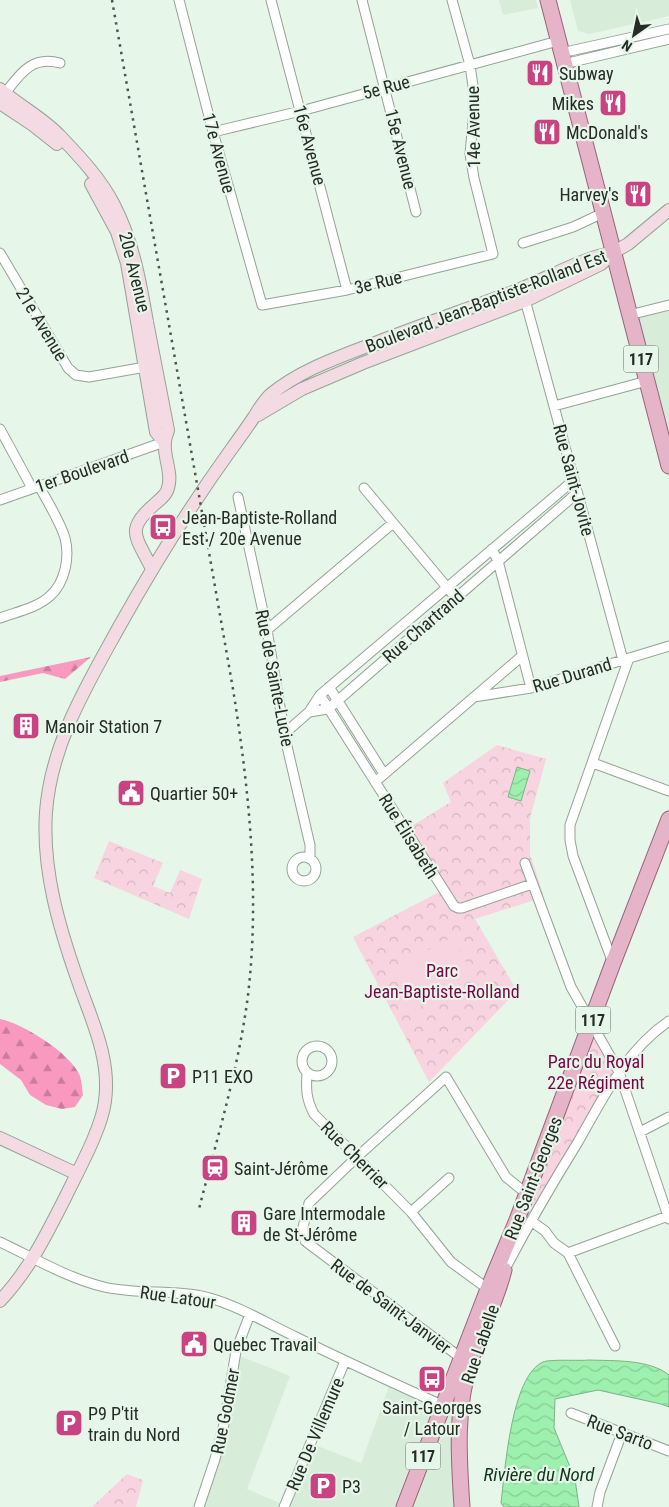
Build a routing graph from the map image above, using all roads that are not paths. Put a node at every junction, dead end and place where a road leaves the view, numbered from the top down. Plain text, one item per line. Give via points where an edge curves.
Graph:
1 (180, 0) edge
2 (271, 0) edge
3 (362, 0) edge
4 (452, 0) edge
5 (548, 0) edge
6 (669, 29) edge
7 (669, 39) edge
8 (561, 53) junction
9 (60, 63) dead end
10 (470, 65) junction
11 (385, 87) junction
12 (1, 96) edge
13 (301, 111) junction
14 (213, 132) junction
15 (669, 210) edge
16 (416, 212) dead end
17 (603, 213) junction
18 (523, 243) dead end
19 (0, 252) edge
20 (614, 252) junction
21 (493, 254) joint
22 (347, 290) junction
23 (524, 294) junction
24 (262, 305) joint
25 (669, 305) edge
26 (629, 315) junction
27 (395, 336) junction
28 (400, 348) junction
29 (354, 352) junction
30 (359, 364) junction
31 (150, 366) junction
32 (647, 380) junction
33 (554, 406) junction
34 (254, 418) junction
35 (0, 429) edge
36 (164, 442) junction
37 (669, 466) edge
38 (574, 480) junction
39 (35, 487) junction
40 (364, 488) dead end
41 (578, 493) junction
42 (238, 497) dead end
43 (0, 500) edge
44 (525, 522) junction
45 (393, 523) junction
46 (534, 531) junction
47 (136, 537) junction
48 (492, 549) junction
49 (162, 553) junction
50 (498, 562) junction
51 (152, 569) junction
52 (447, 587) junction
53 (456, 598) junction
54 (0, 618) edge
55 (267, 630) junction
56 (669, 646) edge
57 (522, 656) junction
58 (626, 659) junction
59 (329, 687) junction
60 (531, 688) junction
61 (320, 695) junction
62 (474, 697) junction
63 (337, 700) junction
64 (328, 709) junction
65 (309, 712) junction
66 (285, 733) junction
67 (593, 763) junction
68 (384, 774) junction
69 (375, 782) junction
70 (669, 791) edge
71 (669, 819) edge
72 (310, 859) dead end
73 (525, 863) dead end
74 (532, 884) junction
75 (613, 963) junction
76 (669, 1022) edge
77 (592, 1023) junction
78 (619, 1072) junction
79 (308, 1073) dead end
80 (669, 1117) edge
81 (640, 1132) junction
82 (0, 1138) edge
83 (357, 1157) junction
84 (77, 1174) junction
85 (449, 1178) dead end
86 (527, 1194) junction
87 (411, 1212) junction
88 (668, 1218) edge
89 (524, 1220) junction
90 (0, 1242) edge
91 (568, 1253) junction
92 (34, 1258) junction
93 (488, 1290) junction
94 (0, 1301) edge
95 (250, 1314) junction
96 (615, 1346) dead end
97 (461, 1358) junction
98 (345, 1361) junction
99 (443, 1406) junction
100 (571, 1413) dead end
101 (462, 1414) junction
102 (433, 1431) junction
103 (622, 1433) junction
104 (459, 1442) junction
105 (669, 1451) edge
106 (199, 1507) edge
107 (284, 1507) edge
108 (404, 1507) edge
109 (462, 1507) edge
110 (597, 1507) edge

1 - 14 street, 17e Avenue
2 - 13 street, 16e Avenue
3 - 11 street, 15e Avenue
4 - 10 street, 14e Avenue
5 - 8 main road, 117
6 - 8 street, 5e Rue
7 - 8 street, 5e Rue
8 - 10 street, 5e Rue
8 - 17 main road, 117
9 - 12 street via 38,61 27,67
10 - 11 street, 5e Rue
10 - 21 street, 14e Avenue via 475,100 470,154
11 - 13 street, 5e Rue
11 - 16 street, 15e Avenue
12 - 31 street, 20e Avenue via 53,140 90,182 105,209 127,264
13 - 14 street, 5e Rue
13 - 22 street, 16e Avenue
14 - 24 street, 17e Avenue
15 - 20 street, Boulevard Jean-Baptiste-Rolland Est
17 - 18 street via 573,227
17 - 20 main road, 117
19 - 31 street, 21e Avenue via 68,368 76,376 88,378
20 - 23 street, Boulevard Jean-Baptiste-Rolland Est via 601,264
20 - 26 main road, 117
21 - 22 street, 3e Rue
22 - 24 street, 3e Rue
23 - 27 street, Boulevard Jean-Baptiste-Rolland Est
23 - 28 street, Boulevard Jean-Baptiste-Rolland Est
23 - 33 street, Rue Saint-Jovite
25 - 26 street
26 - 32 main road, 117
27 - 28 street
27 - 29 street, Boulevard Jean-Baptiste-Rolland Est
28 - 30 street, Boulevard Jean-Baptiste-Rolland Est
29 - 30 street
29 - 34 street, Boulevard Jean-Baptiste-Rolland Est via 293,379 264,401
30 - 34 street, Boulevard Jean-Baptiste-Rolland Est via 302,388
31 - 36 street, 20e Avenue via 156,432
32 - 33 street
32 - 37 main road, 117
33 - 38 street, Rue Saint-Jovite
34 - 49 street, Boulevard Jean-Baptiste-Rolland Est
35 - 39 street
36 - 39 street, 1er Boulevard
36 - 47 street, 20e Avenue via 168,488 140,518
38 - 41 street, Rue Saint-Jovite
38 - 44 street, Rue Chartrand
39 - 43 street, 1er Boulevard
39 - 54 street via 64,536 67,547 65,570 50,596
40 - 45 street
41 - 46 street, Rue Chartrand
41 - 58 street, Rue Saint-Jovite
42 - 55 street, Rue de Sainte-Lucie
44 - 46 street
44 - 48 street, Rue Chartrand
45 - 52 street
45 - 55 street
46 - 50 street, Rue Chartrand
47 - 49 street
47 - 51 street
48 - 50 street
48 - 52 street, Rue Chartrand
49 - 51 street, Boulevard Jean-Baptiste-Rolland Est
50 - 53 street, Rue Chartrand
50 - 57 street
51 - 84 street, Boulevard Jean-Baptiste-Rolland Est via 79,701 62,740 52,771 46,813 52,891 62,935 99,1040 106,1079 100,1120
52 - 53 street
52 - 59 street, Rue Chartrand
53 - 63 street, Rue Chartrand
55 - 66 street, Rue de Sainte-Lucie
56 - 58 street, Rue Durand
57 - 60 street
57 - 62 street, Rue Durand
58 - 60 street, Rue Durand
58 - 67 street
59 - 61 street, Rue Chartrand
59 - 63 street, Rue Élisabeth
60 - 62 street, Rue Durand
61 - 64 street, Rue Élisabeth
61 - 65 street, Rue Chartrand
62 - 68 street, Rue Durand
63 - 64 street, Rue Chartrand
63 - 68 street, Rue Élisabeth
64 - 65 street
64 - 69 street, Rue Élisabeth
65 - 66 street, Rue Chartrand
66 - 72 street, Rue de Sainte-Lucie via 310,845
67 - 70 street
67 - 75 street via 570,825 570,840
68 - 69 street, Rue Durand
69 - 74 street, Rue Élisabeth via 454,906 462,908
71 - 75 main road, Rue Saint-Georges / 117
73 - 74 street
74 - 77 street via 571,987
75 - 77 main road, Rue Saint-Georges / 117
76 - 78 street, Rue Labelle via 640,1046
77 - 78 street
77 - 86 main road, Rue Saint-Georges / 117
78 - 81 street
78 - 89 street, Rue Labelle
79 - 83 street, Rue Cherrier via 308,1104
80 - 81 street
81 - 88 street
82 - 84 street
83 - 86 street via 446,1077 506,1177
83 - 87 street, Rue Cherrier
83 - 97 street, Rue de Saint-Janvier via 309,1203 303,1227 305,1241
84 - 92 street, Boulevard Jean-Baptiste-Rolland Est
85 - 87 street
86 - 89 main road, Rue Saint-Georges / 117
87 - 93 street, Rue Cherrier via 451,1262
88 - 91 street
89 - 91 street via 545,1231
89 - 93 main road, Rue Saint-Georges / 117
89 - 101 main road, Rue Labelle / 117 via 470,1363
90 - 92 street, Rue Latour
91 - 96 street
92 - 94 street, Boulevard Jean-Baptiste-Rolland Est
92 - 95 street, Rue Latour via 105,1287 210,1298
93 - 97 main road, Rue Saint-Georges / 117
95 - 98 street, Rue Latour
95 - 106 street, Rue Godmer via 236,1351 216,1460
97 - 99 main road, Rue Saint-Georges / 117
98 - 99 street, Rue Latour
98 - 107 street, Rue De Villemure
99 - 101 street, Rue Latour
99 - 102 main road, Rue Saint-Georges / 117
100 - 103 street, Rue Sarto
101 - 104 main road, Rue Labelle / 117
102 - 104 main road via 447,1427
102 - 108 main road, Rue Saint-Georges / 117
103 - 105 street, Rue Sarto
103 - 110 street
104 - 109 main road, Rue Labelle / 117

